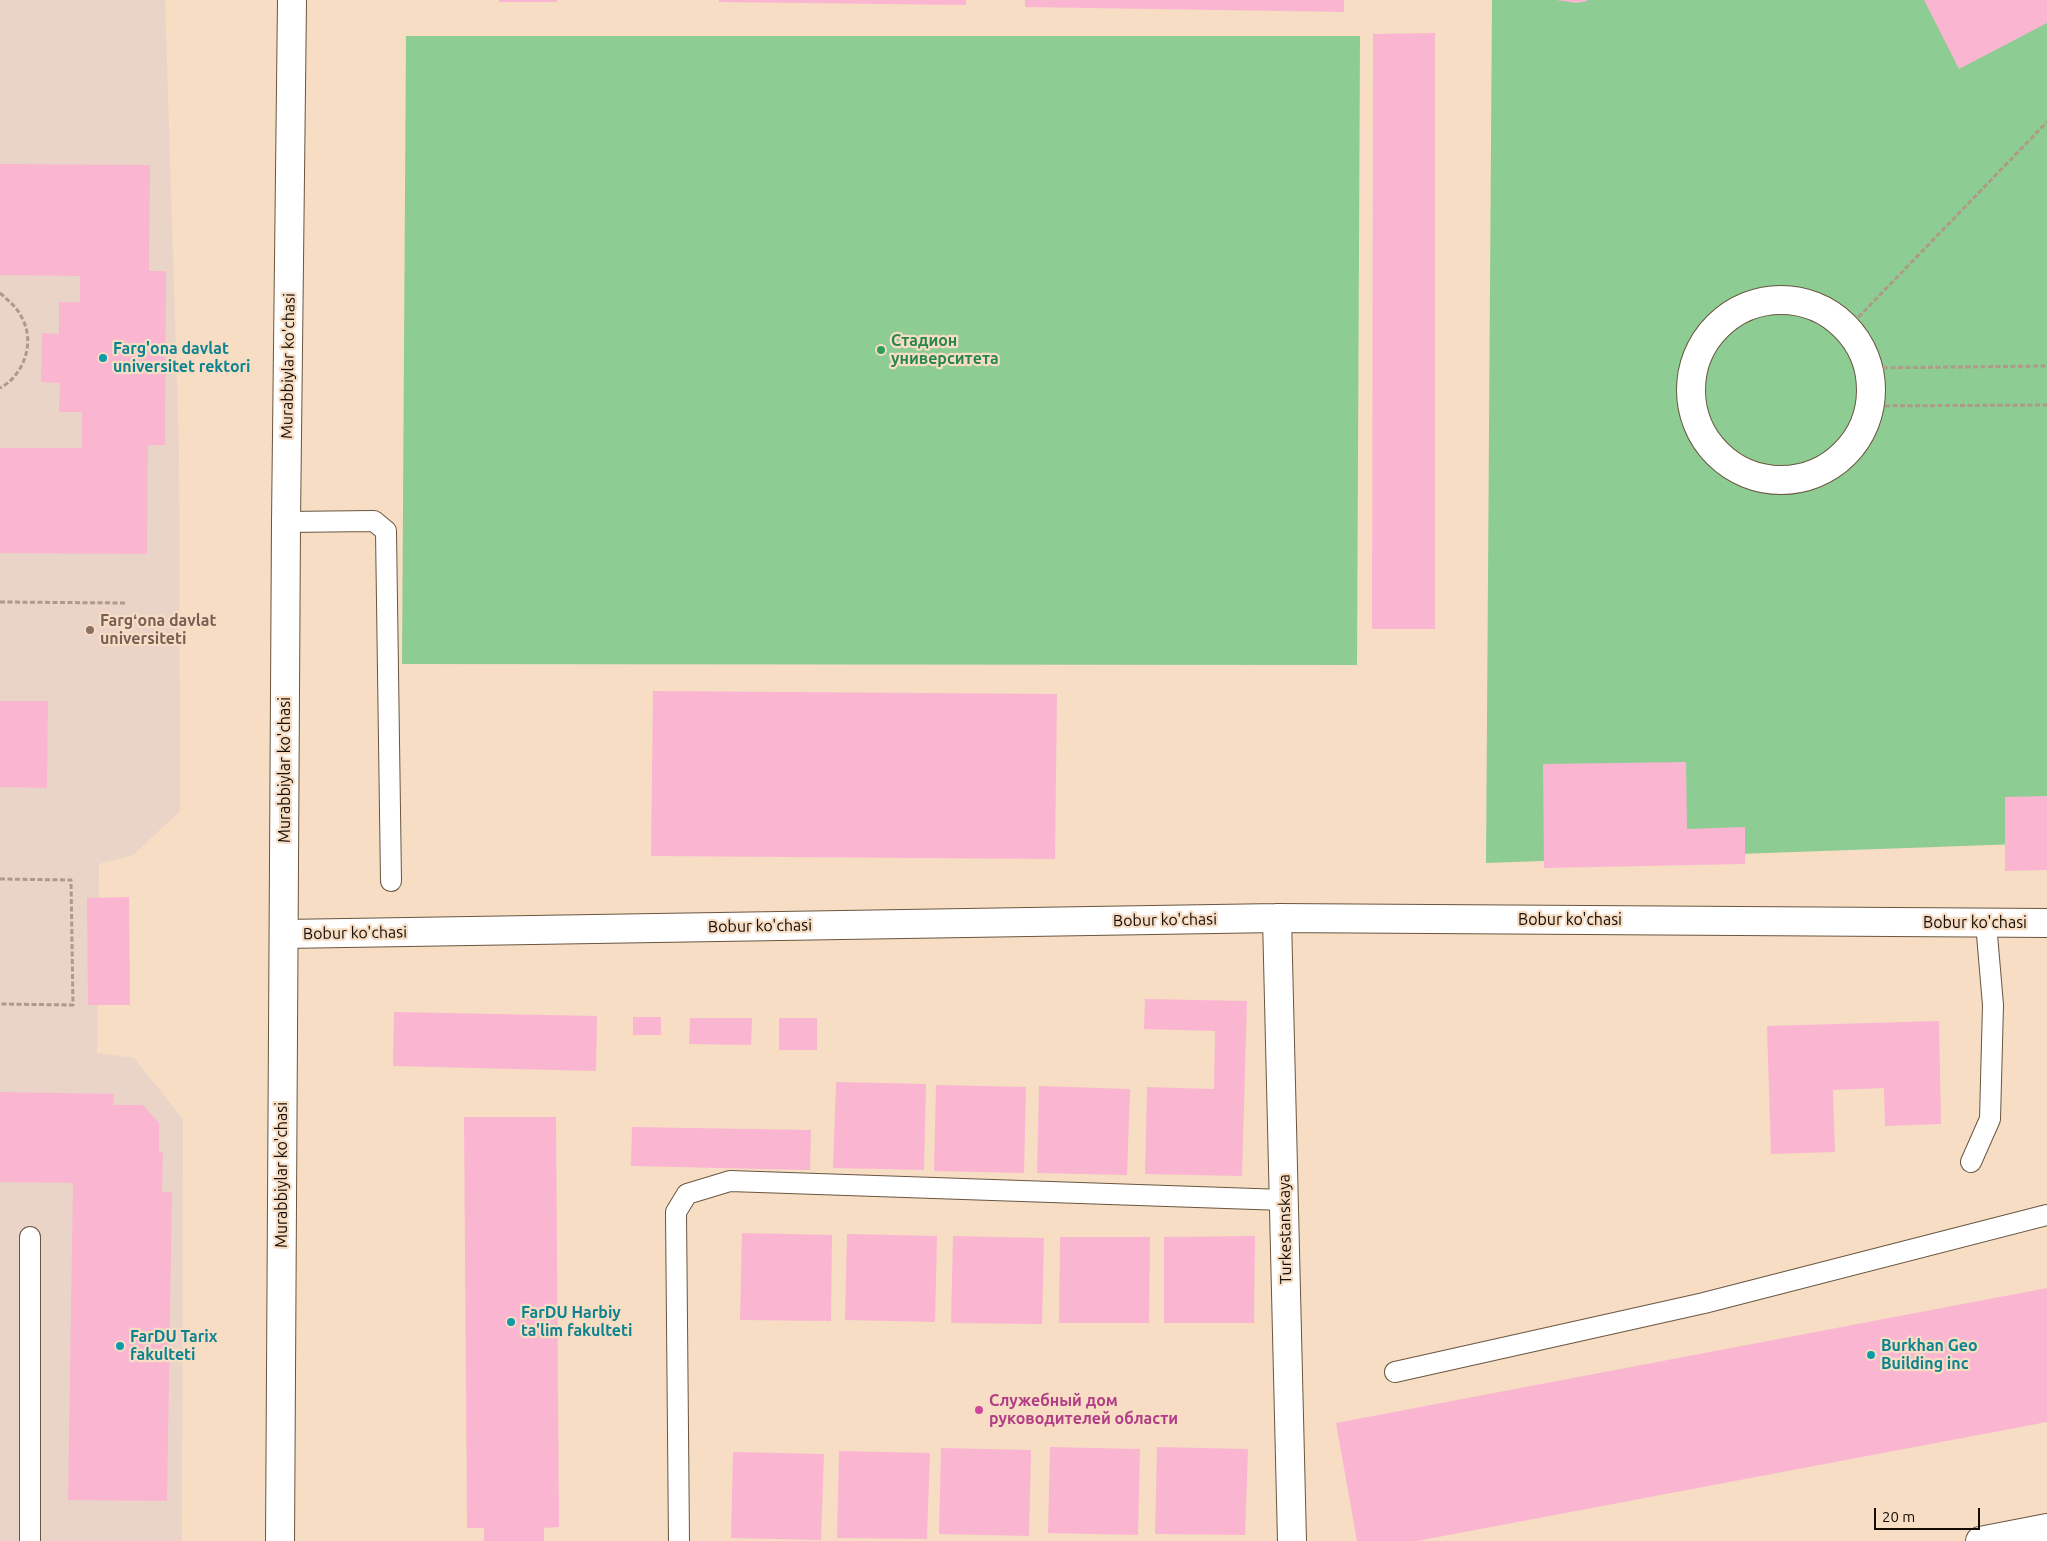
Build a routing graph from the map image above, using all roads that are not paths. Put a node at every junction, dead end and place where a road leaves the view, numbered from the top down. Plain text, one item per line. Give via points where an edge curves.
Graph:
1 (292, 0) edge
2 (1870, 406) joint
3 (286, 522) junction
4 (391, 881) dead end
5 (1277, 918) junction
6 (1986, 923) junction
7 (2047, 924) edge
8 (284, 934) junction
9 (1971, 1162) dead end
10 (1284, 1200) junction
11 (2047, 1215) edge
12 (30, 1237) dead end
13 (1395, 1372) dead end
14 (2047, 1528) edge
15 (30, 1541) edge
16 (280, 1541) edge
17 (679, 1541) edge
18 (1292, 1541) edge
19 (1980, 1541) edge

1 - 3 street, Murabbiylar ko'chasi
2 - 2 street via 1857,440 1836,462 1810,476 1780,481 1751,475 1724,461 1705,439 1693,412 1690,382 1698,354 1714,329 1737,311 1765,300 1796,300 1824,309 1848,328 1865,353 1872,382
3 - 4 lane via 374,521 386,531
3 - 8 street, Murabbiylar ko'chasi
5 - 6 street, Bobur ko'chasi
5 - 8 street, Bobur ko'chasi
5 - 10 street, Turkestanskaya
6 - 7 street, Bobur ko'chasi
6 - 9 lane via 1994,1005 1990,1119
8 - 16 street, Murabbiylar ko'chasi
10 - 17 lane via 730,1181 687,1194 676,1212
10 - 18 street, Turkestanskaya
11 - 13 lane via 1704,1304
12 - 15 lane
14 - 19 street

